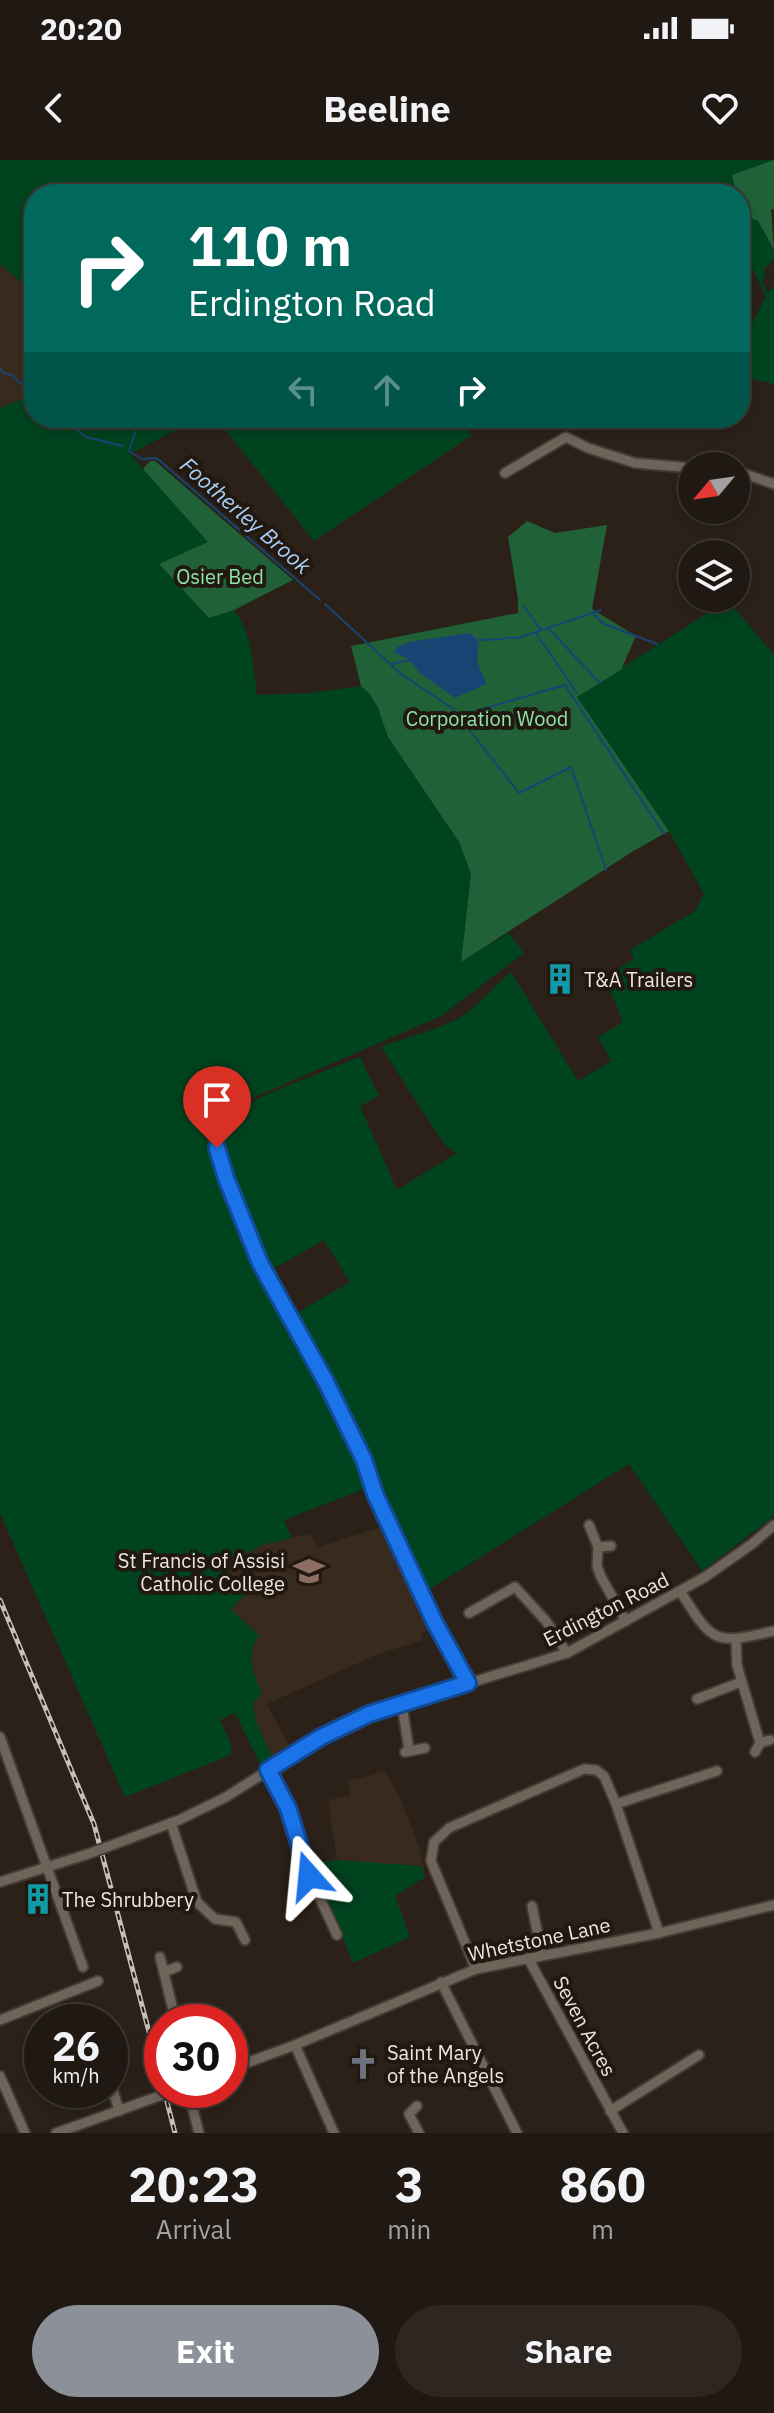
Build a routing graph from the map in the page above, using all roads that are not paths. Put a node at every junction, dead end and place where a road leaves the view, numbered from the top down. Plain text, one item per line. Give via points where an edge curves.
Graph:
1 (678, 467) edge
2 (505, 473) dead end
3 (750, 476) edge
4 (774, 484) edge
5 (210, 1126) dead end
6 (589, 1525) dead end
7 (774, 1525) edge
8 (611, 1546) dead end
9 (598, 1547) junction
10 (680, 1591) junction
11 (482, 1606) junction
12 (469, 1613) dead end
13 (489, 1617) dead end
14 (626, 1621) junction
15 (774, 1631) edge
16 (736, 1640) junction
17 (567, 1653) junction
18 (741, 1682) junction
19 (468, 1683) junction
20 (697, 1700) dead end
21 (402, 1705) junction
22 (0, 1737) edge
23 (761, 1745) dead end
24 (425, 1748) dead end
25 (268, 1770) junction
26 (717, 1770) dead end
27 (616, 1804) junction
28 (171, 1823) junction
29 (48, 1866) junction
30 (0, 1882) edge
31 (774, 1905) edge
32 (536, 1909) dead end
33 (321, 1931) dead end
34 (659, 1933) junction
35 (245, 1940) dead end
36 (542, 1955) junction
37 (160, 1957) dead end
38 (528, 1958) junction
39 (80, 1964) dead end
40 (177, 1967) dead end
41 (476, 1969) junction
42 (164, 1972) junction
43 (98, 1981) dead end
44 (441, 1982) junction
45 (172, 2004) edge
46 (0, 2020) edge
47 (295, 2045) junction
48 (699, 2055) dead end
49 (248, 2062) edge
50 (0, 2076) edge
51 (144, 2102) edge
52 (417, 2106) dead end
53 (118, 2108) edge
54 (193, 2108) edge
55 (119, 2111) junction
56 (610, 2111) junction
57 (25, 2133) edge
58 (56, 2133) edge
59 (199, 2133) edge
60 (334, 2133) edge
61 (419, 2133) edge
62 (517, 2133) edge
63 (623, 2133) edge

1 - 2 street via 635,463 566,437
3 - 4 street
5 - 19 street via 260,1263 326,1382 435,1623
6 - 9 street
7 - 10 street, Erdington Road
8 - 9 street
9 - 14 street via 601,1577
10 - 14 street, Erdington Road
10 - 16 street via 707,1631
11 - 12 street
11 - 13 street
11 - 17 street via 515,1587
14 - 17 street, Erdington Road
15 - 16 street
16 - 18 street
17 - 19 street, Erdington Road
18 - 20 street
18 - 23 street
19 - 21 street, Erdington Road
21 - 24 street via 406,1751
21 - 25 street, Erdington Road via 321,1737
22 - 29 street
25 - 28 street, Erdington Road
25 - 33 street via 335,1930
26 - 27 street
27 - 34 street
27 - 41 street via 604,1776 584,1769 439,1835 431,1861
28 - 29 street, Erdington Road, bridge
28 - 35 street via 197,1902 215,1919 236,1922
29 - 30 street, Erdington Road
29 - 39 street
31 - 34 street, Whetstone Lane
32 - 36 street
34 - 36 street, Whetstone Lane
36 - 38 street, Whetstone Lane
37 - 42 street
38 - 41 street, Whetstone Lane
38 - 56 street, Seven Acres
40 - 42 street
41 - 44 street, Whetstone Lane
42 - 45 street
43 - 46 street
44 - 47 street, Whetstone Lane
44 - 62 street
47 - 49 street, Whetstone Lane
47 - 60 street
48 - 56 street
50 - 57 street
51 - 55 street, bridge
52 - 61 street via 406,2112
53 - 55 street
54 - 59 street
55 - 58 street
56 - 63 street, Seven Acres

